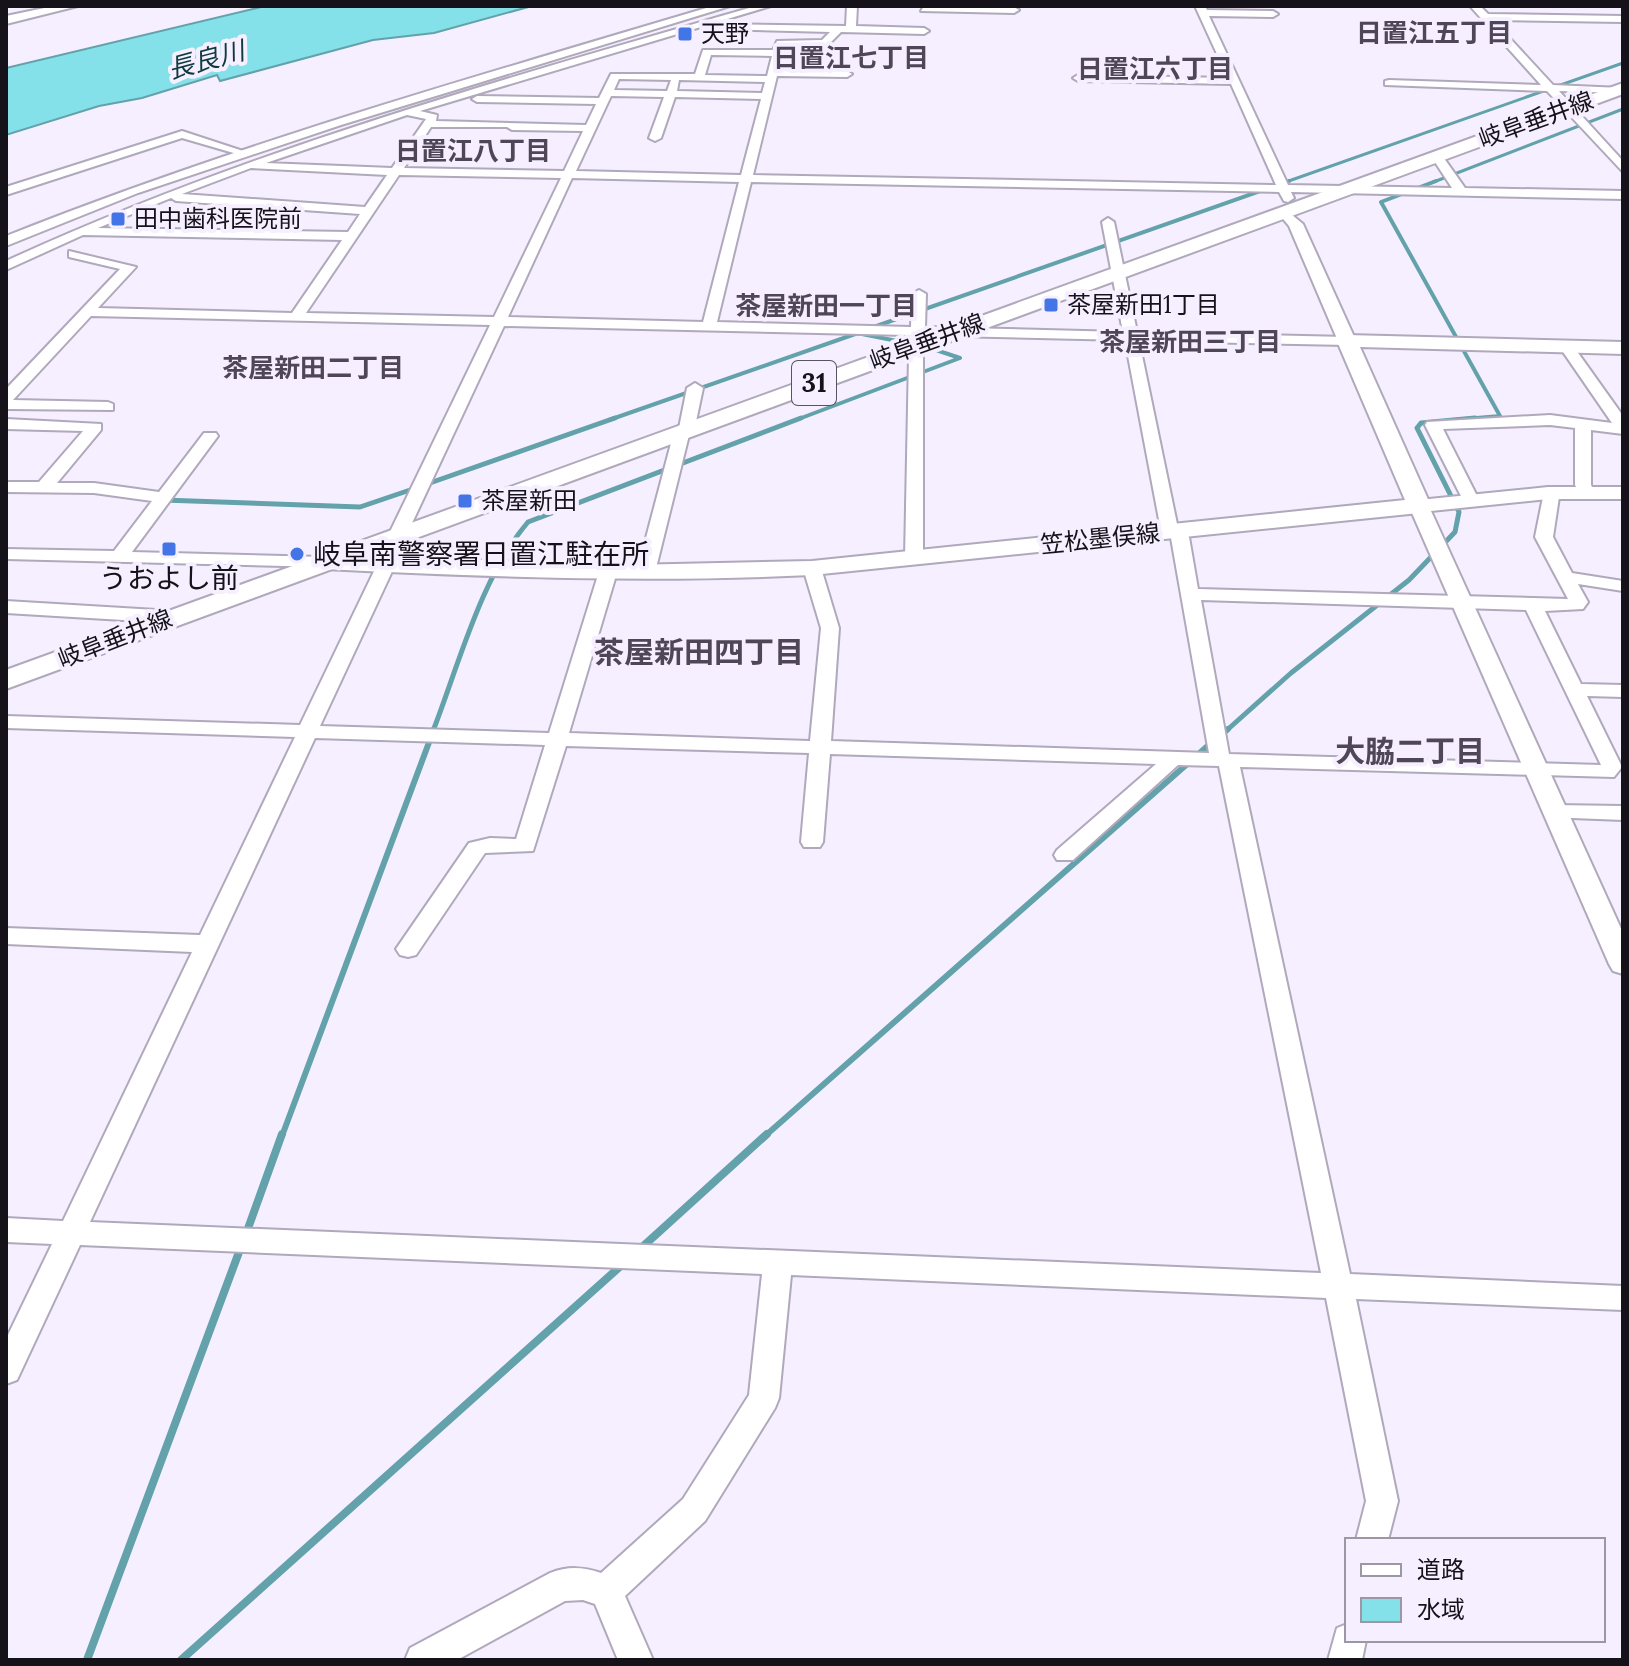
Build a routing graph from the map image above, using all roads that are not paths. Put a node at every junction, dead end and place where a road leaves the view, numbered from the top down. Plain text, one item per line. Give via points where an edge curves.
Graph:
1 (72, 6) edge
2 (725, 6) edge
3 (766, 6) edge
4 (852, 6) edge
5 (1475, 6) edge
6 (1612, 6) edge
7 (924, 8) edge
8 (1014, 10) dead end
9 (1202, 10) edge
10 (1273, 14) dead end
11 (1485, 17) junction
12 (1623, 18) edge
13 (6, 20) edge
14 (702, 25) junction
15 (838, 29) junction
16 (851, 29) junction
17 (777, 53) junction
18 (847, 74) dead end
19 (771, 76) junction
20 (677, 77) junction
21 (699, 77) junction
22 (1078, 78) dead end
23 (1235, 81) junction
24 (1389, 83) dead end
25 (1547, 86) junction
26 (1621, 89) edge
27 (672, 94) junction
28 (767, 96) junction
29 (606, 97) junction
30 (458, 98) junction
31 (1568, 108) junction
32 (409, 113) junction
33 (430, 124) junction
34 (591, 128) junction
35 (655, 138) dead end
36 (237, 151) dead end
37 (1437, 156) junction
38 (253, 165) junction
39 (1623, 168) edge
40 (396, 172) junction
41 (570, 175) junction
42 (744, 184) junction
43 (1283, 188) junction
44 (1348, 190) junction
45 (6, 191) edge
46 (825, 191) dead end
47 (1461, 192) junction
48 (167, 195) junction
49 (1623, 195) edge
50 (367, 211) junction
51 (1291, 212) junction
52 (1108, 222) dead end
53 (77, 231) junction
54 (350, 236) junction
55 (6, 241) edge
56 (74, 254) dead end
57 (6, 266) edge
58 (1120, 272) junction
59 (919, 294) dead end
60 (87, 312) junction
61 (295, 318) junction
62 (499, 322) junction
63 (709, 326) junction
64 (955, 332) junction
65 (1129, 336) junction
66 (914, 340) junction
67 (1347, 341) junction
68 (1566, 346) junction
69 (1623, 348) edge
70 (695, 388) dead end
71 (6, 401) edge
72 (108, 407) dead end
73 (1583, 423) junction
74 (6, 424) edge
75 (1622, 429) edge
76 (684, 432) junction
77 (210, 436) dead end
78 (6, 487) edge
79 (44, 487) junction
80 (1587, 492) junction
81 (1548, 493) junction
82 (1623, 493) edge
83 (166, 498) junction
84 (1471, 500) junction
85 (1419, 506) junction
86 (1175, 531) junction
87 (397, 536) junction
88 (6, 554) edge
89 (119, 557) junction
90 (914, 558) junction
91 (324, 562) junction
92 (386, 565) junction
93 (812, 568) junction
94 (608, 572) junction
95 (646, 572) junction
96 (1566, 578) junction
97 (1623, 586) edge
98 (1191, 594) junction
99 (1460, 601) junction
100 (1533, 605) junction
101 (6, 607) edge
102 (173, 617) junction
103 (6, 680) edge
104 (1575, 690) junction
105 (1623, 691) edge
106 (6, 722) edge
107 (308, 731) junction
108 (557, 739) junction
109 (819, 748) junction
110 (1167, 758) junction
111 (1224, 760) junction
112 (1535, 770) junction
113 (1554, 812) junction
114 (1623, 813) edge
115 (812, 842) dead end
116 (1065, 855) dead end
117 (6, 936) edge
118 (208, 944) junction
119 (408, 949) dead end
120 (1623, 964) edge
121 (6, 1230) edge
122 (71, 1233) junction
123 (778, 1262) junction
124 (1340, 1286) junction
125 (1623, 1298) edge
126 (6, 1371) edge
127 (1373, 1538) edge
128 (606, 1591) junction
129 (422, 1660) edge
130 (636, 1660) edge

1 - 13 main road
2 - 55 street via 307,131 133,190
3 - 14 street
4 - 16 street
5 - 11 street
6 - 12 street
7 - 8 street
7 - 16 street via 924,35
9 - 10 street
9 - 23 street
11 - 12 street
11 - 25 street
14 - 15 street
14 - 30 street
15 - 16 street
15 - 17 street via 825,43 780,43
17 - 19 street
17 - 21 street via 707,52
18 - 19 street
19 - 21 street
19 - 28 street
20 - 21 street
20 - 27 street
20 - 29 street via 615,76
22 - 23 street
23 - 43 street
24 - 25 street
25 - 26 street
25 - 31 street
26 - 31 main road, 岐阜垂井線 / 31
27 - 28 street
27 - 29 street
27 - 35 street
28 - 42 street
29 - 30 street
29 - 34 street
30 - 32 street
31 - 37 main road, 岐阜垂井線 / 31
31 - 39 street
32 - 33 street via 433,117
32 - 38 street
33 - 34 street
33 - 40 street
34 - 41 street
36 - 45 street via 182,134
37 - 44 main road, 岐阜垂井線 / 31
37 - 47 street
38 - 40 street
38 - 48 street
40 - 41 street
40 - 50 street
41 - 42 street
41 - 62 street
42 - 43 street
42 - 46 street
42 - 63 street
43 - 44 street
43 - 51 street
44 - 47 street
44 - 51 main road, 岐阜垂井線 / 31
47 - 49 street
48 - 50 street
48 - 53 street
50 - 54 street
51 - 58 main road, 岐阜垂井線 / 31
51 - 67 street
52 - 58 street
53 - 54 street
53 - 57 street
54 - 61 street
56 - 60 street via 129,267
58 - 64 main road, 岐阜垂井線 / 31
58 - 65 street
59 - 66 street
60 - 61 street
60 - 71 street
61 - 62 street
62 - 63 street
62 - 87 street
63 - 66 street
64 - 65 street
64 - 66 main road, 岐阜垂井線 / 31
65 - 67 street
65 - 86 street via 1169,525
66 - 76 main road, 岐阜垂井線 / 31
66 - 90 street
67 - 68 main road
67 - 85 main road
68 - 69 main road
68 - 75 street
70 - 76 street
71 - 72 street
73 - 75 street
73 - 80 street
73 - 84 street via 1522,419 1433,425
74 - 79 street via 95,427
76 - 87 main road, 岐阜垂井線 / 31
76 - 95 street
77 - 83 street
78 - 79 street
79 - 83 street
80 - 81 street
80 - 82 street
81 - 84 street
81 - 96 street via 1544,537
83 - 89 street
84 - 85 street
85 - 86 main road, 笠松墨俣線
85 - 99 street
86 - 90 main road, 笠松墨俣線
86 - 98 street
87 - 91 main road, 岐阜垂井線 / 31
88 - 89 street
89 - 91 street
90 - 93 main road, 笠松墨俣線
91 - 92 main road, 笠松墨俣線
91 - 102 main road, 岐阜垂井線 / 31
92 - 94 main road, 笠松墨俣線
92 - 107 street
93 - 95 main road, 笠松墨俣線
93 - 109 street via 830,628
94 - 95 main road, 笠松墨俣線
94 - 108 street
96 - 97 street
96 - 100 street via 1576,605
98 - 99 street
98 - 111 street
99 - 100 street
99 - 112 street
100 - 104 street
101 - 102 street
102 - 103 main road, 岐阜垂井線 / 31
104 - 105 street
104 - 112 street via 1612,767 1607,772
106 - 107 street
107 - 108 street
107 - 118 street
108 - 109 street
108 - 119 street via 525,846 477,848
109 - 110 street
109 - 115 street
110 - 111 street
110 - 116 street via 1168,765
111 - 112 street
111 - 124 street
112 - 113 street
113 - 114 street
113 - 120 street
117 - 118 street
118 - 122 street
121 - 122 street
122 - 123 street
122 - 126 street
123 - 124 street
123 - 128 street via 764,1398 694,1510
124 - 125 street
124 - 127 street via 1382,1501
128 - 129 street via 562,1585
128 - 130 street

